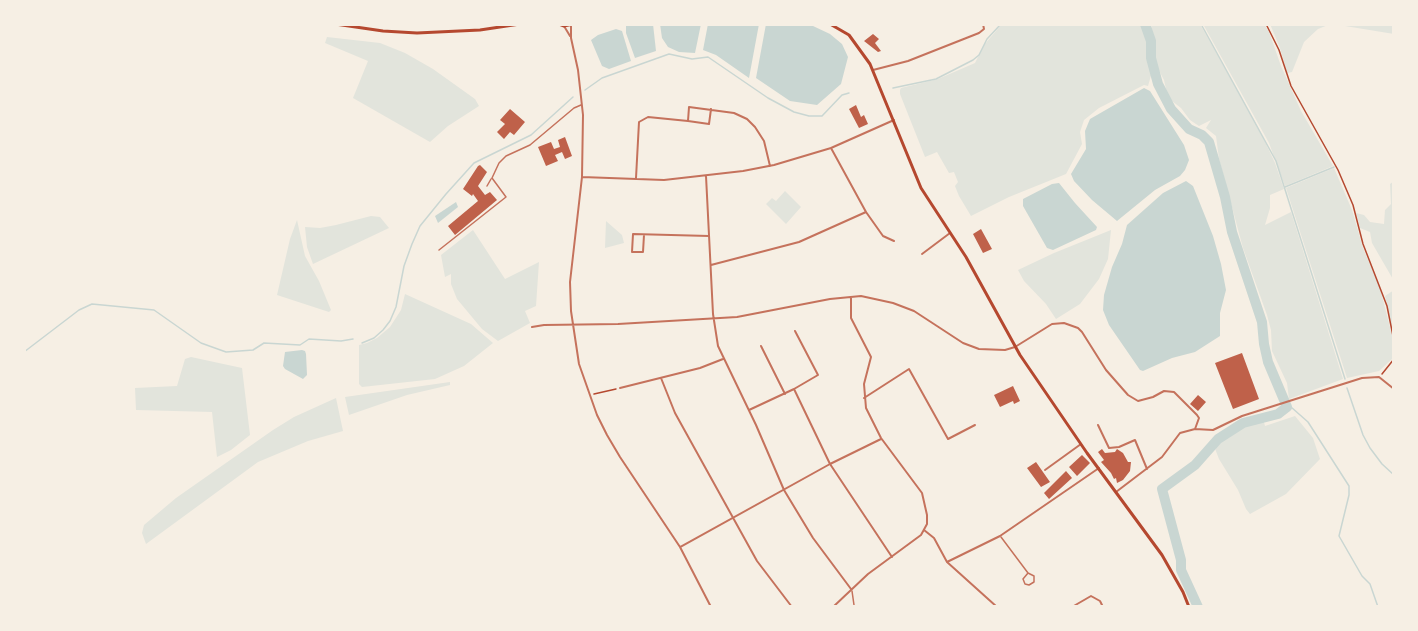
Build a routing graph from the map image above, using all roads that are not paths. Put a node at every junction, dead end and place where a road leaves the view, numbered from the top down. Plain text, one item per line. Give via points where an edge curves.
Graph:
1 (335, 24) edge
2 (520, 24) edge
3 (559, 24) edge
4 (830, 24) edge
5 (982, 24) edge
6 (511, 25) edge
7 (572, 25) edge
8 (564, 26) junction
9 (571, 38) junction
10 (873, 70) junction
11 (582, 105) junction
12 (711, 109) junction
13 (894, 120) junction
14 (688, 121) junction
15 (831, 148) junction
16 (770, 166) junction
17 (706, 176) junction
18 (582, 177) junction
19 (492, 178) junction
20 (636, 179) junction
21 (487, 186) dead end
22 (866, 212) junction
23 (950, 233) junction
24 (644, 235) junction
25 (710, 236) junction
26 (894, 241) dead end
27 (439, 250) dead end
28 (922, 254) dead end
29 (711, 265) junction
30 (851, 297) junction
31 (713, 318) junction
32 (572, 324) junction
33 (532, 327) dead end
34 (795, 331) dead end
35 (761, 346) dead end
36 (1015, 347) junction
37 (723, 358) junction
38 (661, 378) junction
39 (620, 388) road end
40 (794, 389) junction
41 (1394, 390) edge
42 (785, 394) junction
43 (864, 398) junction
44 (749, 410) junction
45 (975, 425) dead end
46 (1098, 425) dead end
47 (1195, 429) junction
48 (881, 438) junction
49 (1081, 444) junction
50 (830, 464) junction
51 (1099, 468) junction
52 (1147, 469) junction
53 (1044, 470) dead end
54 (784, 490) junction
55 (1116, 492) junction
56 (732, 517) junction
57 (924, 531) junction
58 (1000, 536) junction
59 (680, 547) junction
60 (892, 557) junction
61 (947, 562) junction
62 (1028, 573) dead end
63 (851, 589) junction
64 (711, 607) edge
65 (792, 607) edge
66 (833, 607) edge
67 (852, 607) edge
68 (998, 607) edge
69 (1072, 607) edge
70 (1103, 607) edge
71 (1189, 607) edge

1 - 6 main road via 417,33
2 - 6 main road
3 - 8 main road
4 - 10 main road via 849,35
5 - 10 street via 984,29 979,33 908,61
7 - 8 main road
7 - 9 street
8 - 9 street
9 - 11 street
10 - 13 main road
11 - 18 street
11 - 19 lane via 530,145 506,156
12 - 14 street via 689,107
12 - 14 street via 709,124
12 - 16 street via 747,119 764,141
13 - 15 street
13 - 23 main road via 921,188
14 - 20 street via 648,117 639,122
15 - 16 street
15 - 22 street
16 - 17 street
17 - 20 street
17 - 25 street
18 - 20 street
18 - 32 street via 570,282
19 - 21 lane
19 - 27 lane via 506,197
22 - 26 street via 883,236
22 - 29 street via 799,242
23 - 28 street
23 - 36 main road
24 - 24 street via 643,252 632,252 633,234
24 - 25 street
25 - 29 street
29 - 31 street
30 - 31 street
30 - 36 street via 877,298 914,311 979,349
30 - 43 street via 851,318 871,357
31 - 32 street
31 - 37 street
32 - 33 street
32 - 59 street via 579,364 597,415
34 - 40 street via 818,375
35 - 42 street
36 - 47 street via 1052,324 1078,328 1128,395 1138,401 1173,392 1199,418
36 - 49 main road
37 - 38 street
37 - 44 street
38 - 39 street
38 - 56 street via 675,413
40 - 42 street
40 - 50 street
41 - 47 street via 1381,378 1362,378 1242,416 1213,430
42 - 44 street
43 - 45 street via 909,369 948,439
43 - 48 street
44 - 54 street
46 - 52 street via 1109,448 1135,440
47 - 52 street via 1180,433
48 - 50 street
48 - 57 street via 921,492 927,515
49 - 51 main road
49 - 53 street
50 - 54 street
50 - 60 street
51 - 55 main road
51 - 58 street
52 - 55 street
54 - 56 street
54 - 63 street
55 - 71 main road via 1162,555
56 - 59 street
56 - 65 street via 757,561
57 - 60 street
57 - 61 street via 934,537
58 - 61 street
58 - 62 lane
59 - 64 street
60 - 63 street
61 - 68 street
63 - 66 street
63 - 67 lane
69 - 70 street via 1091,596

